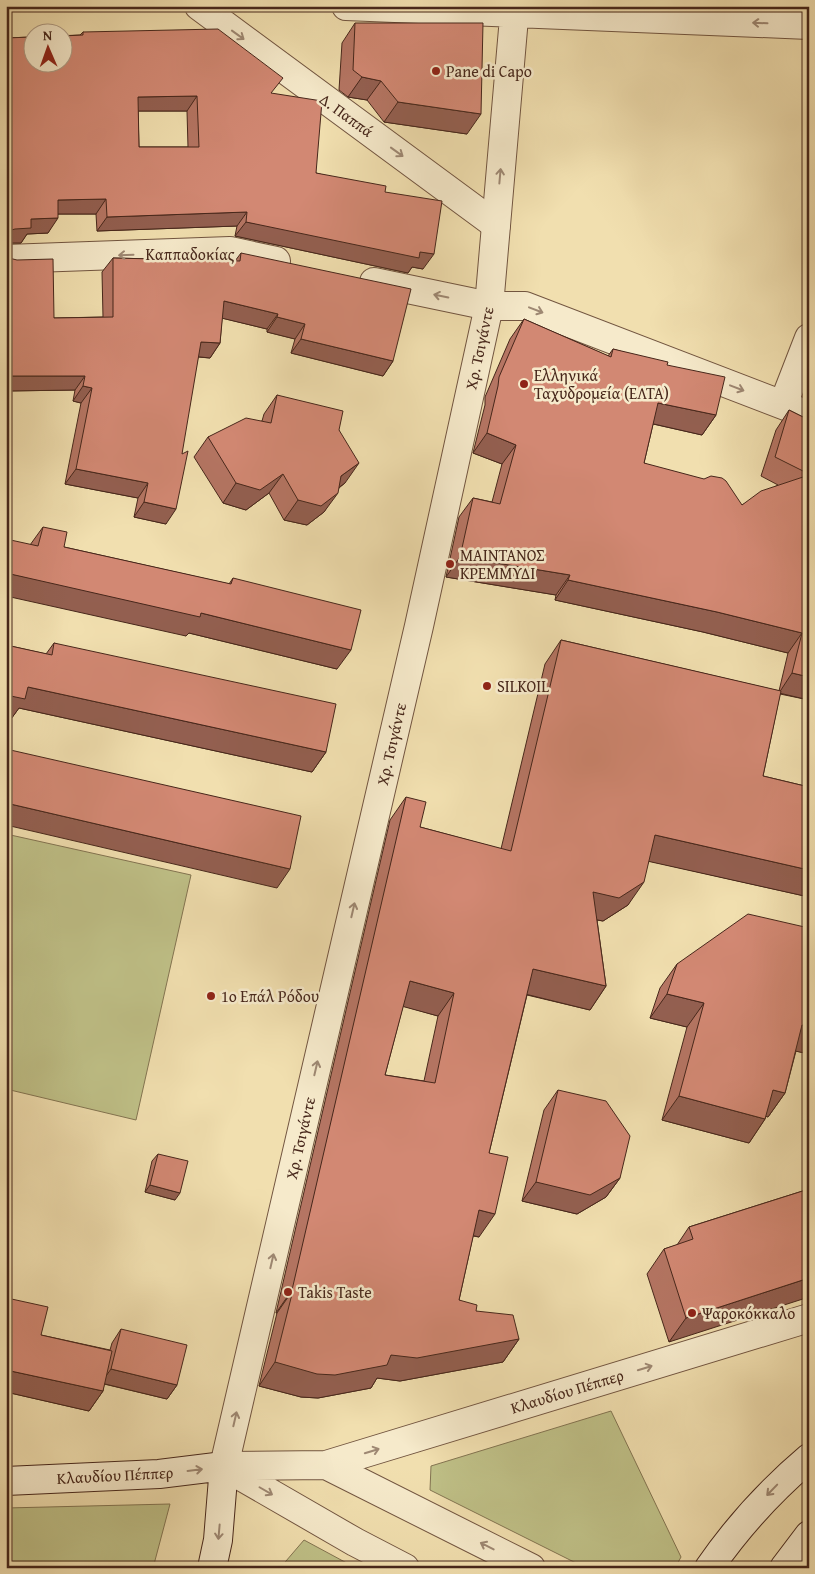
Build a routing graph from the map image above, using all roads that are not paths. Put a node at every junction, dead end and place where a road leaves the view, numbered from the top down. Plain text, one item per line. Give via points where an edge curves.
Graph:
1 (199, 6) edge
2 (346, 6) edge
3 (514, 10) edge
4 (649, 12) edge
5 (809, 25) edge
6 (496, 225) junction
7 (6, 259) edge
8 (297, 266) edge
9 (354, 278) edge
10 (488, 306) junction
11 (809, 338) edge
12 (783, 406) junction
13 (809, 415) edge
14 (809, 1318) edge
15 (809, 1458) edge
16 (326, 1465) junction
17 (224, 1466) junction
18 (6, 1481) edge
19 (809, 1535) edge
20 (212, 1568) edge
21 (405, 1568) edge
22 (531, 1568) edge
23 (710, 1568) edge
24 (784, 1568) edge

1 -> 6 street, Δ. Παππά
2 - 3 street
3 - 4 street
6 -> 3 street, Χρ. Τσιγάντε
5 -> 4 street
6 - 10 street, Χρ. Τσιγάντε
8 -> 7 street, Καππαδοκίας via 230,251
10 -> 9 street
10 -> 12 street via 525,306
17 -> 10 street, Χρ. Τσιγάντε via 419,626
11 - 12 street
12 - 13 street
16 -> 14 street, Κλαυδίου Πέππερ
15 -> 23 street via 781,1481 754,1510 728,1540
16 - 17 street, Κλαυδίου Πέππερ
22 -> 16 street
18 -> 17 street, Κλαυδίου Πέππερ via 159,1474
17 -> 20 street, Χρ. Τσιγάντε via 218,1540
17 -> 21 street
19 - 24 street

